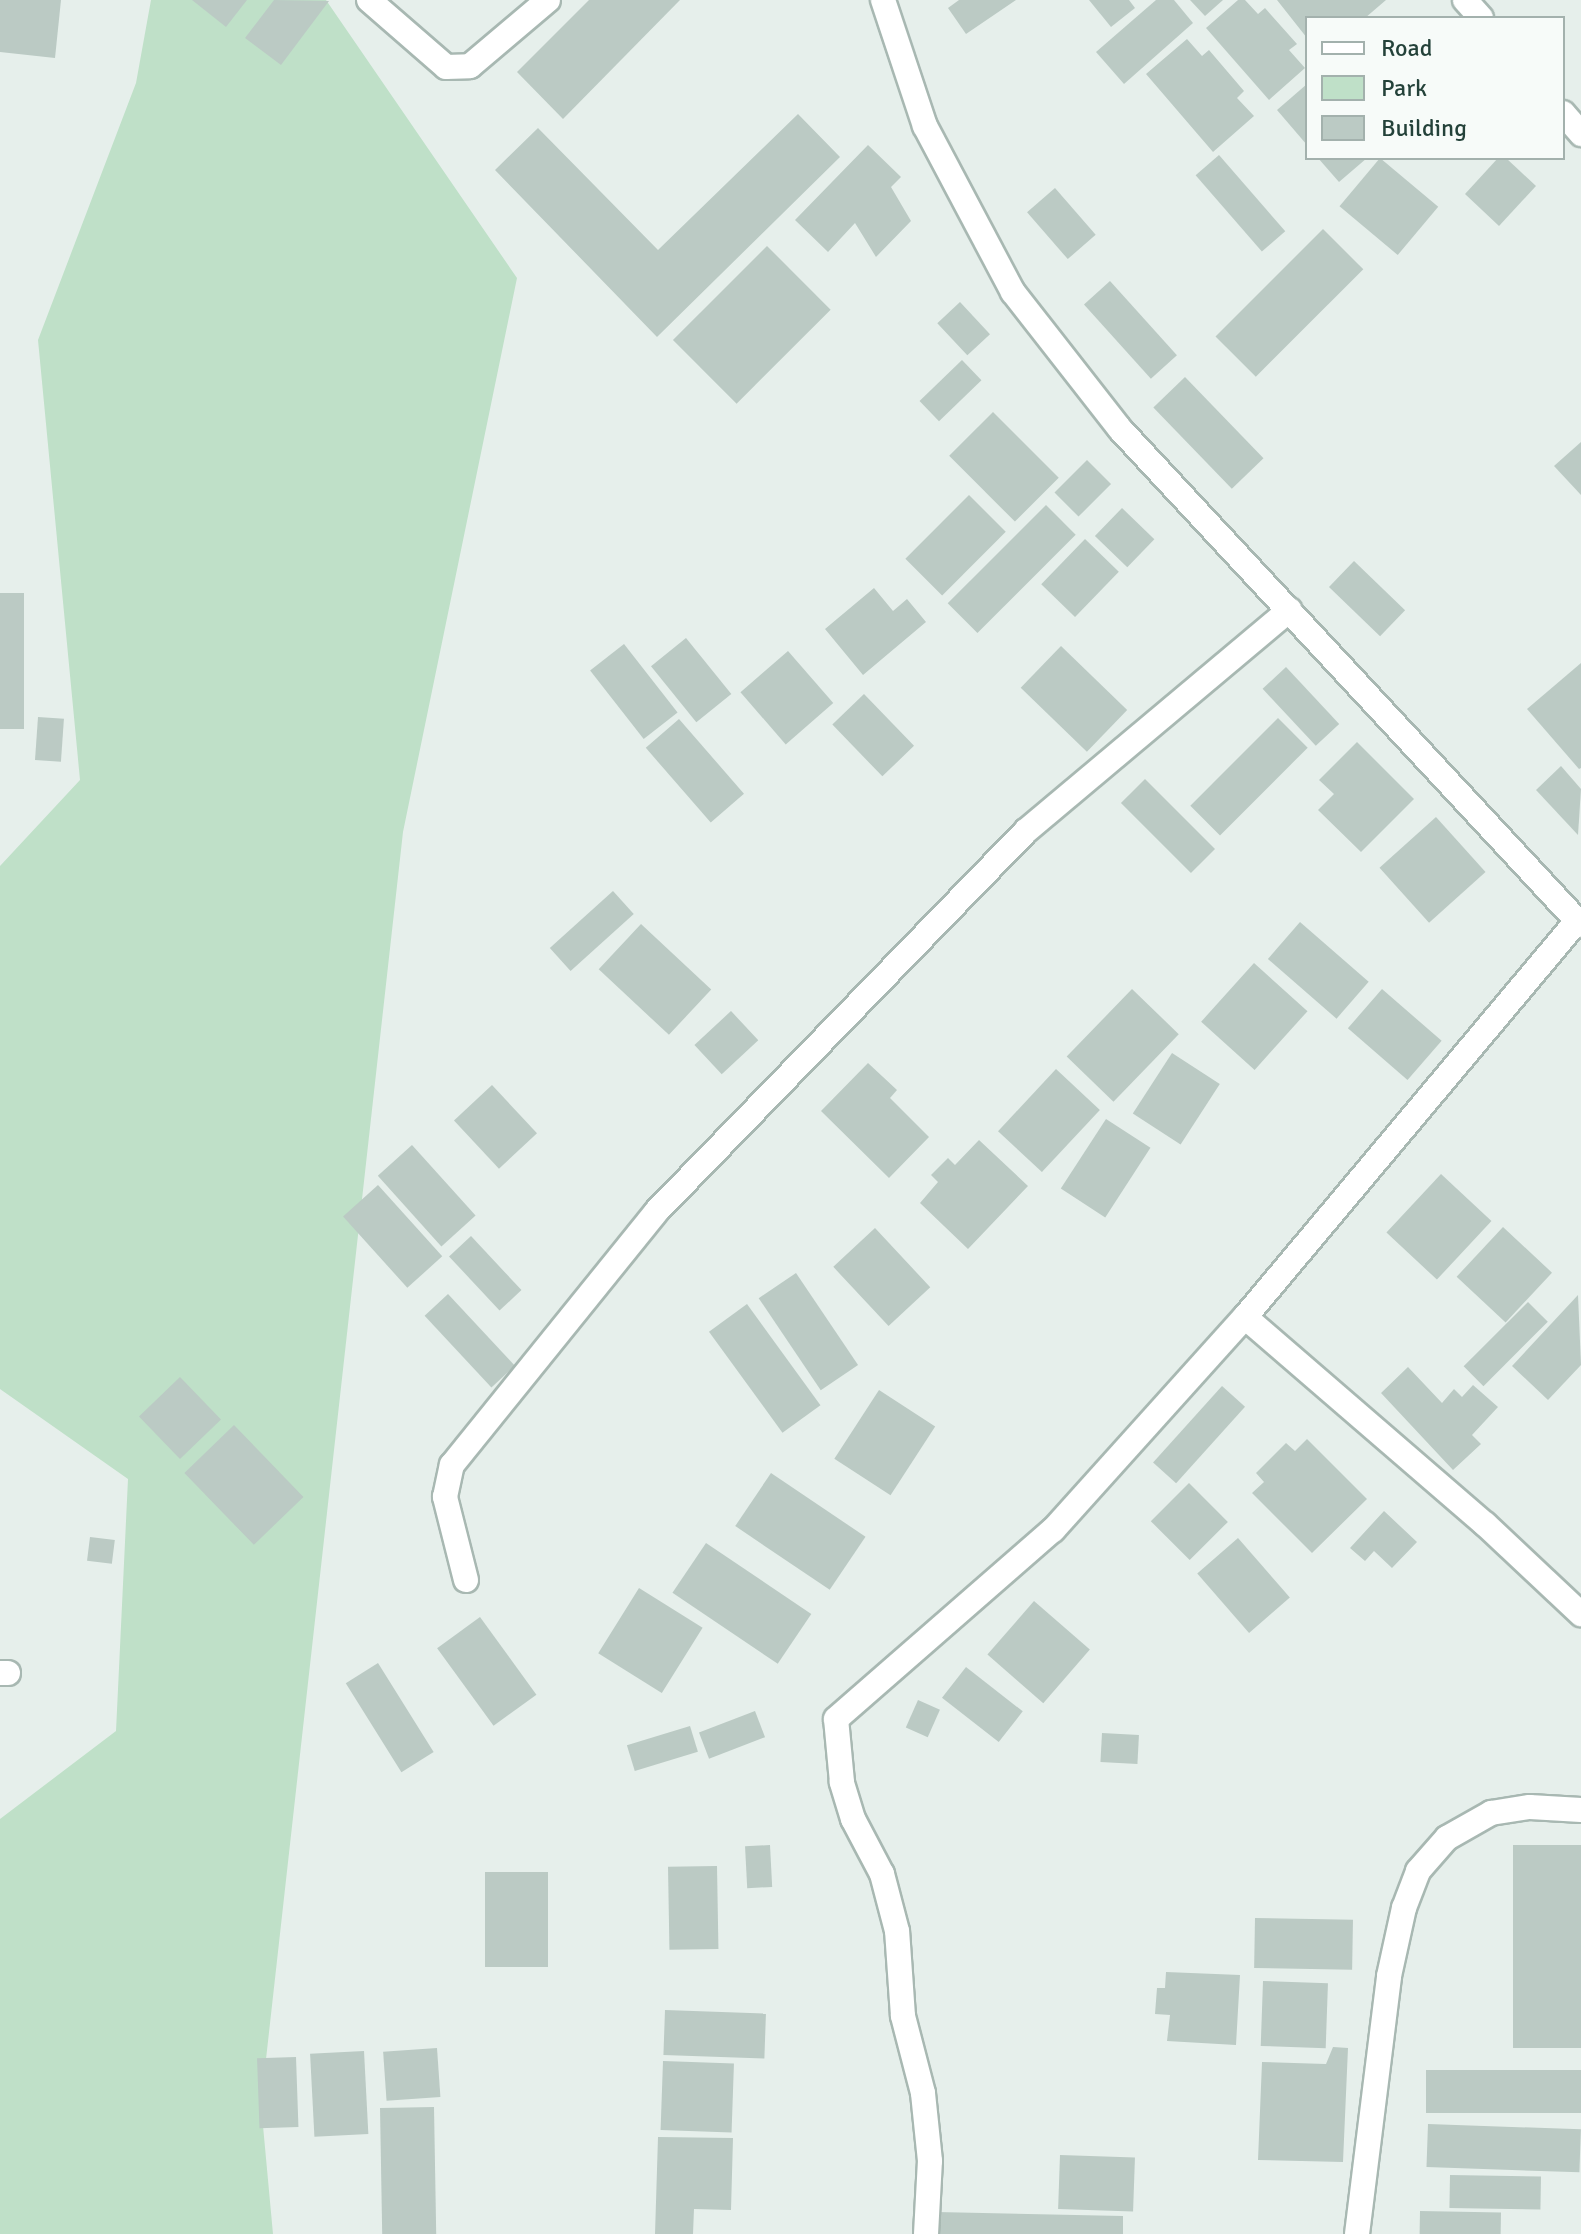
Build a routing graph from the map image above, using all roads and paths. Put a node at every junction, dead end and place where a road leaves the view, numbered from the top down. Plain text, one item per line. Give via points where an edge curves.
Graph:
1 (369, 0) edge
2 (548, 0) edge
3 (883, 0) edge
4 (1465, 0) edge
5 (1479, 16) edge
6 (1565, 115) edge
7 (1581, 134) edge
8 (1289, 610) junction
9 (1579, 923) edge
10 (1245, 1317) junction
11 (466, 1580) dead end
12 (1581, 1614) edge
13 (1581, 1810) edge
14 (926, 2234) edge
15 (1357, 2234) edge

1 - 2 street via 446,67 470,66
3 - 8 street via 925,126 1013,292 1120,429
4 - 5 street
6 - 7 street
8 - 9 street
8 - 11 street via 1026,831 656,1212 452,1465 445,1497
9 - 10 street
10 - 12 street
10 - 14 street via 1053,1530 836,1719 842,1782 853,1819 882,1874 897,1931 903,2016 923,2093 930,2161
13 - 15 street via 1530,1807 1491,1813 1447,1838 1418,1871 1389,1976

